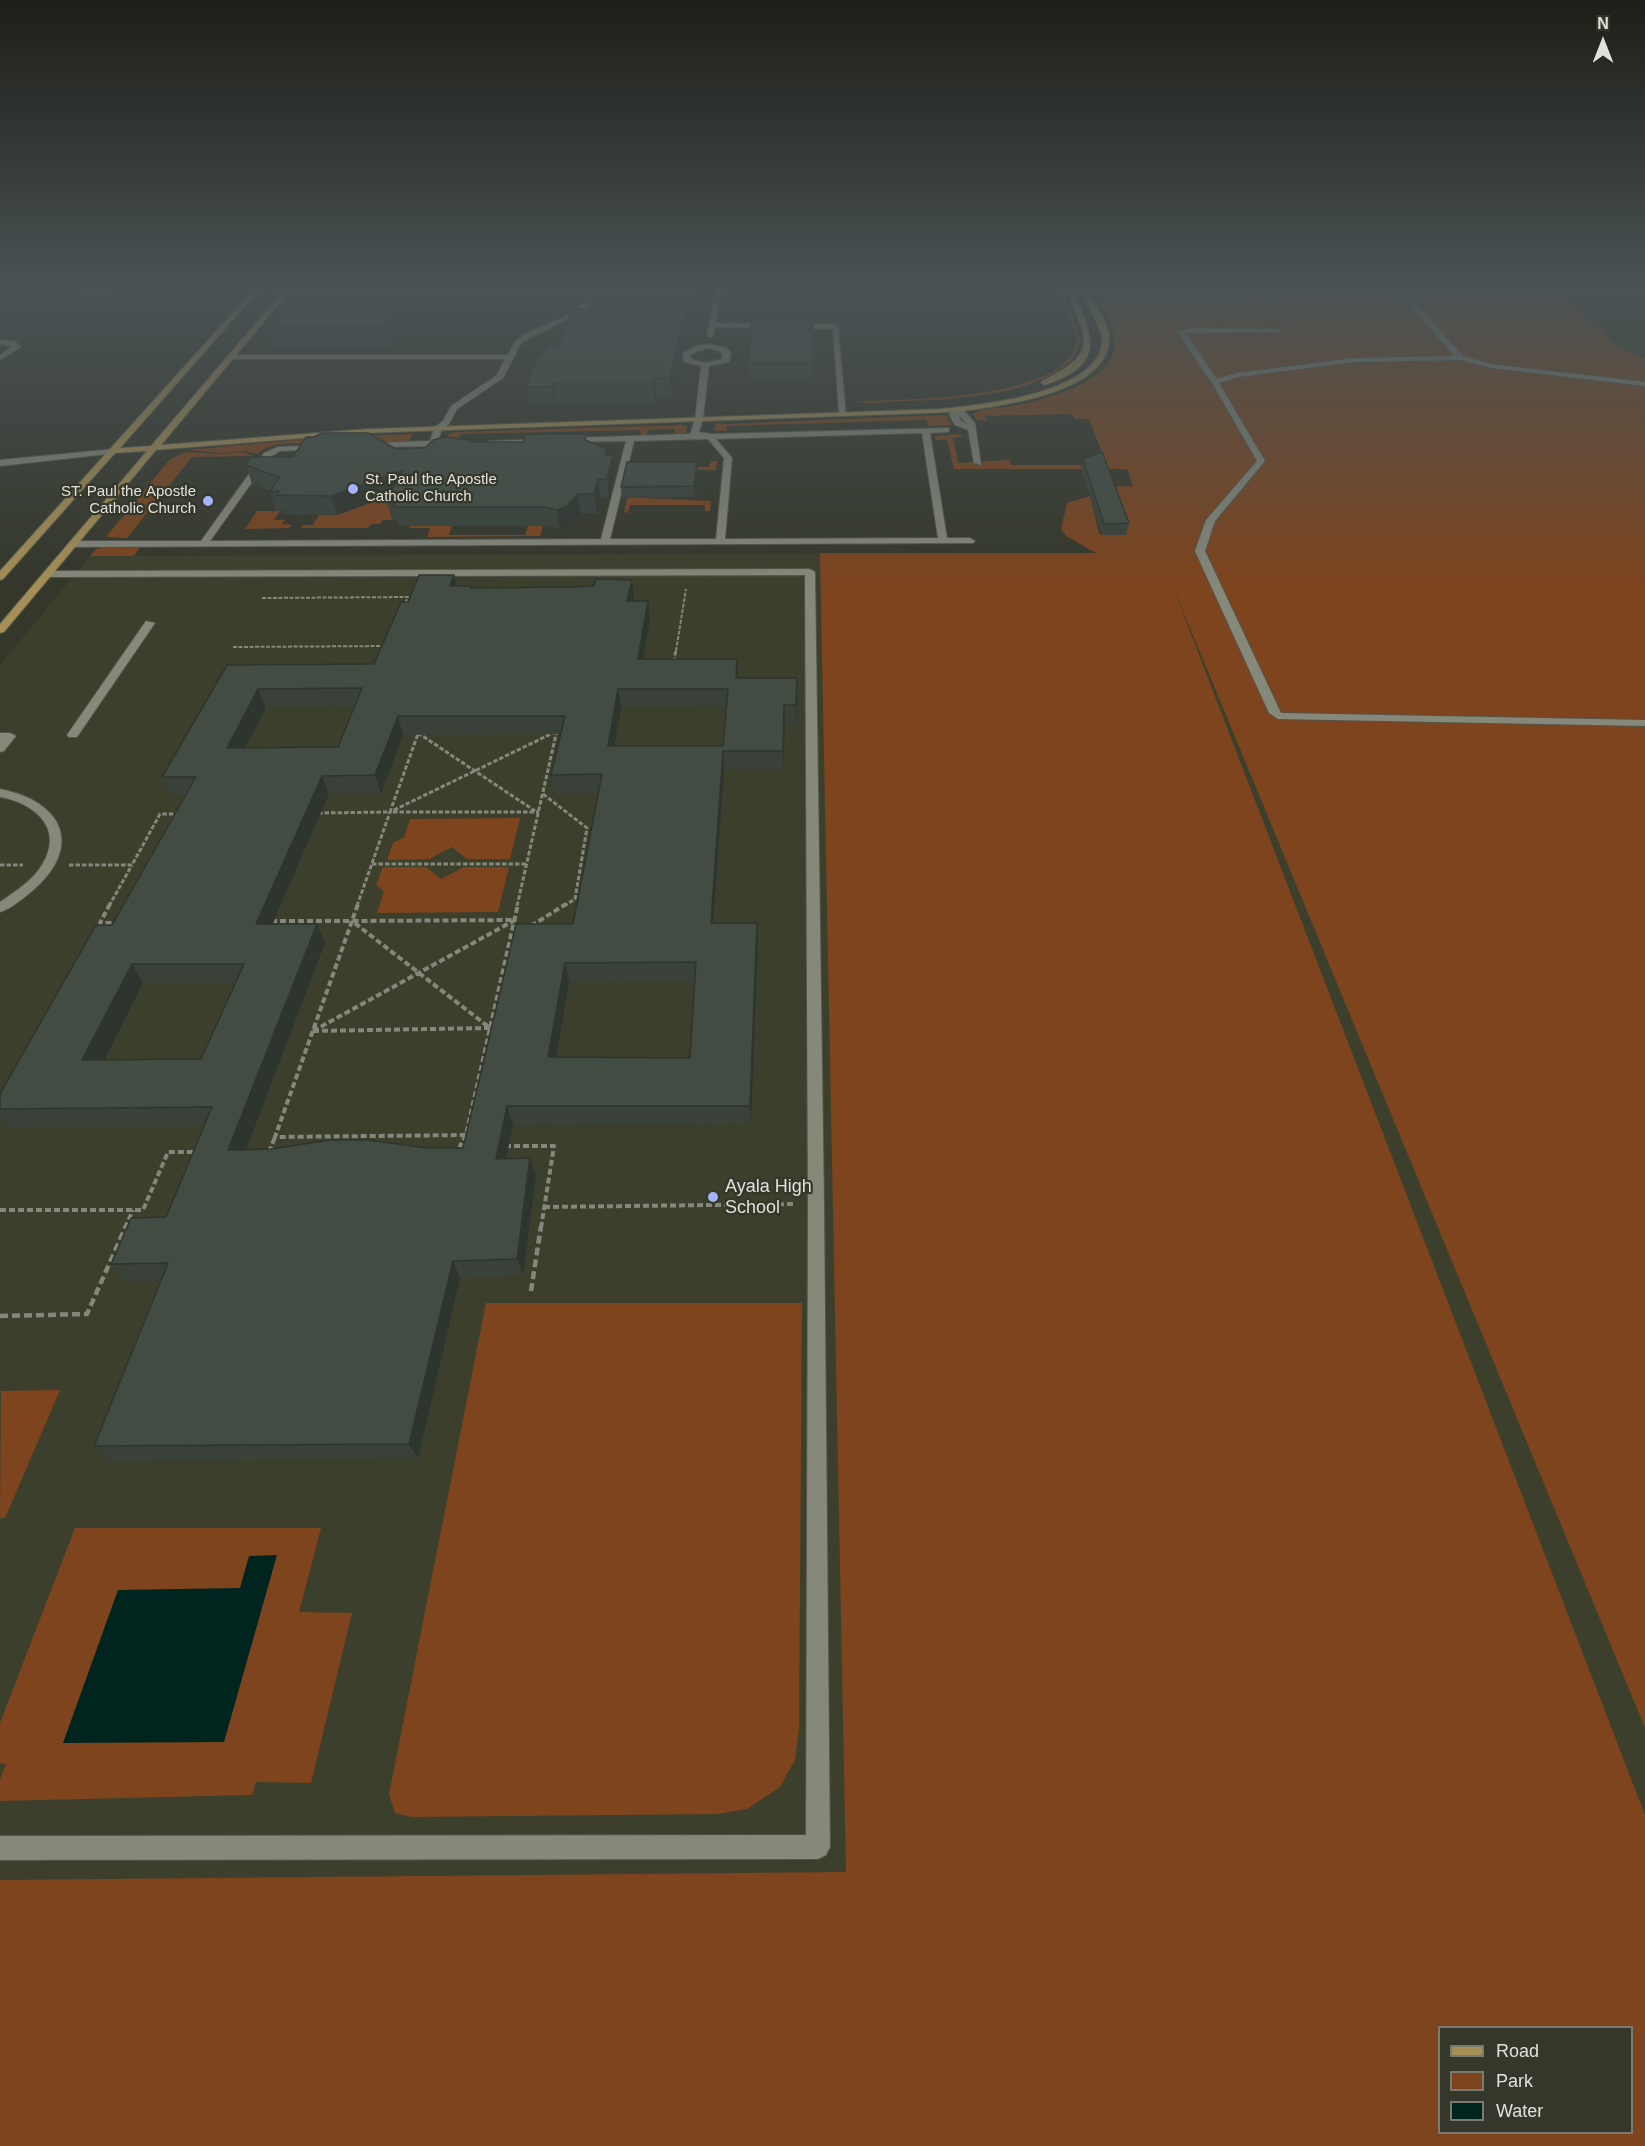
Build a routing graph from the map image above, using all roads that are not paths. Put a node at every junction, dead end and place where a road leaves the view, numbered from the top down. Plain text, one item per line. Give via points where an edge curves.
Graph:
1 (170, 388) edge
2 (204, 388) edge
3 (485, 388) edge
4 (702, 388) edge
5 (840, 388) edge
6 (1031, 388) edge
7 (1057, 388) edge
8 (1219, 388) edge
9 (958, 410) junction
10 (842, 411) junction
11 (699, 416) junction
12 (446, 422) junction
13 (438, 428) junction
14 (926, 430) junction
15 (946, 430) dead end
16 (710, 436) junction
17 (630, 440) junction
18 (546, 441) edge
19 (558, 441) edge
20 (433, 443) junction
21 (476, 443) edge
22 (456, 444) edge
23 (156, 446) junction
24 (360, 446) edge
25 (325, 447) edge
26 (114, 451) junction
27 (0, 463) edge
28 (978, 463) dead end
29 (943, 541) junction
30 (970, 541) dead end
31 (605, 542) junction
32 (720, 542) junction
33 (204, 543) junction
34 (73, 544) junction
35 (47, 574) junction
36 (0, 577) edge
37 (150, 623) dead end
38 (0, 630) edge
39 (1645, 723) edge
40 (73, 735) dead end
41 (0, 736) edge
42 (0, 749) edge
43 (0, 793) edge
44 (0, 908) edge
45 (0, 1848) edge

1 - 26 main road
2 - 23 main road
3 - 12 street via 454,408
4 - 11 street
5 - 10 street
6 - 10 main road via 973,401
7 - 9 main road via 1002,404
8 - 39 street via 1261,460 1211,520 1200,551 1278,716
9 - 10 main road
9 - 28 street via 953,415 957,423 970,428
10 - 11 main road
11 - 12 main road
11 - 13 main road
11 - 16 street via 710,426
11 - 16 street via 694,434
12 - 13 street
12 - 23 main road via 299,429
13 - 20 street
13 - 23 main road
14 - 15 street
14 - 16 street
14 - 29 street
16 - 17 street
16 - 32 street via 728,458
17 - 19 street
17 - 31 street
18 - 21 street
20 - 22 street
20 - 24 street
23 - 26 main road
23 - 34 main road
25 - 33 street via 278,449 270,453
26 - 27 street
26 - 36 main road
29 - 30 street
29 - 32 street
31 - 32 street
31 - 33 street
33 - 34 street
34 - 35 main road
35 - 38 main road
35 - 45 street via 810,572 818,1847
37 - 40 street
41 - 42 street via 10,736
43 - 44 street via 31,801 51,820 56,847 48,865

